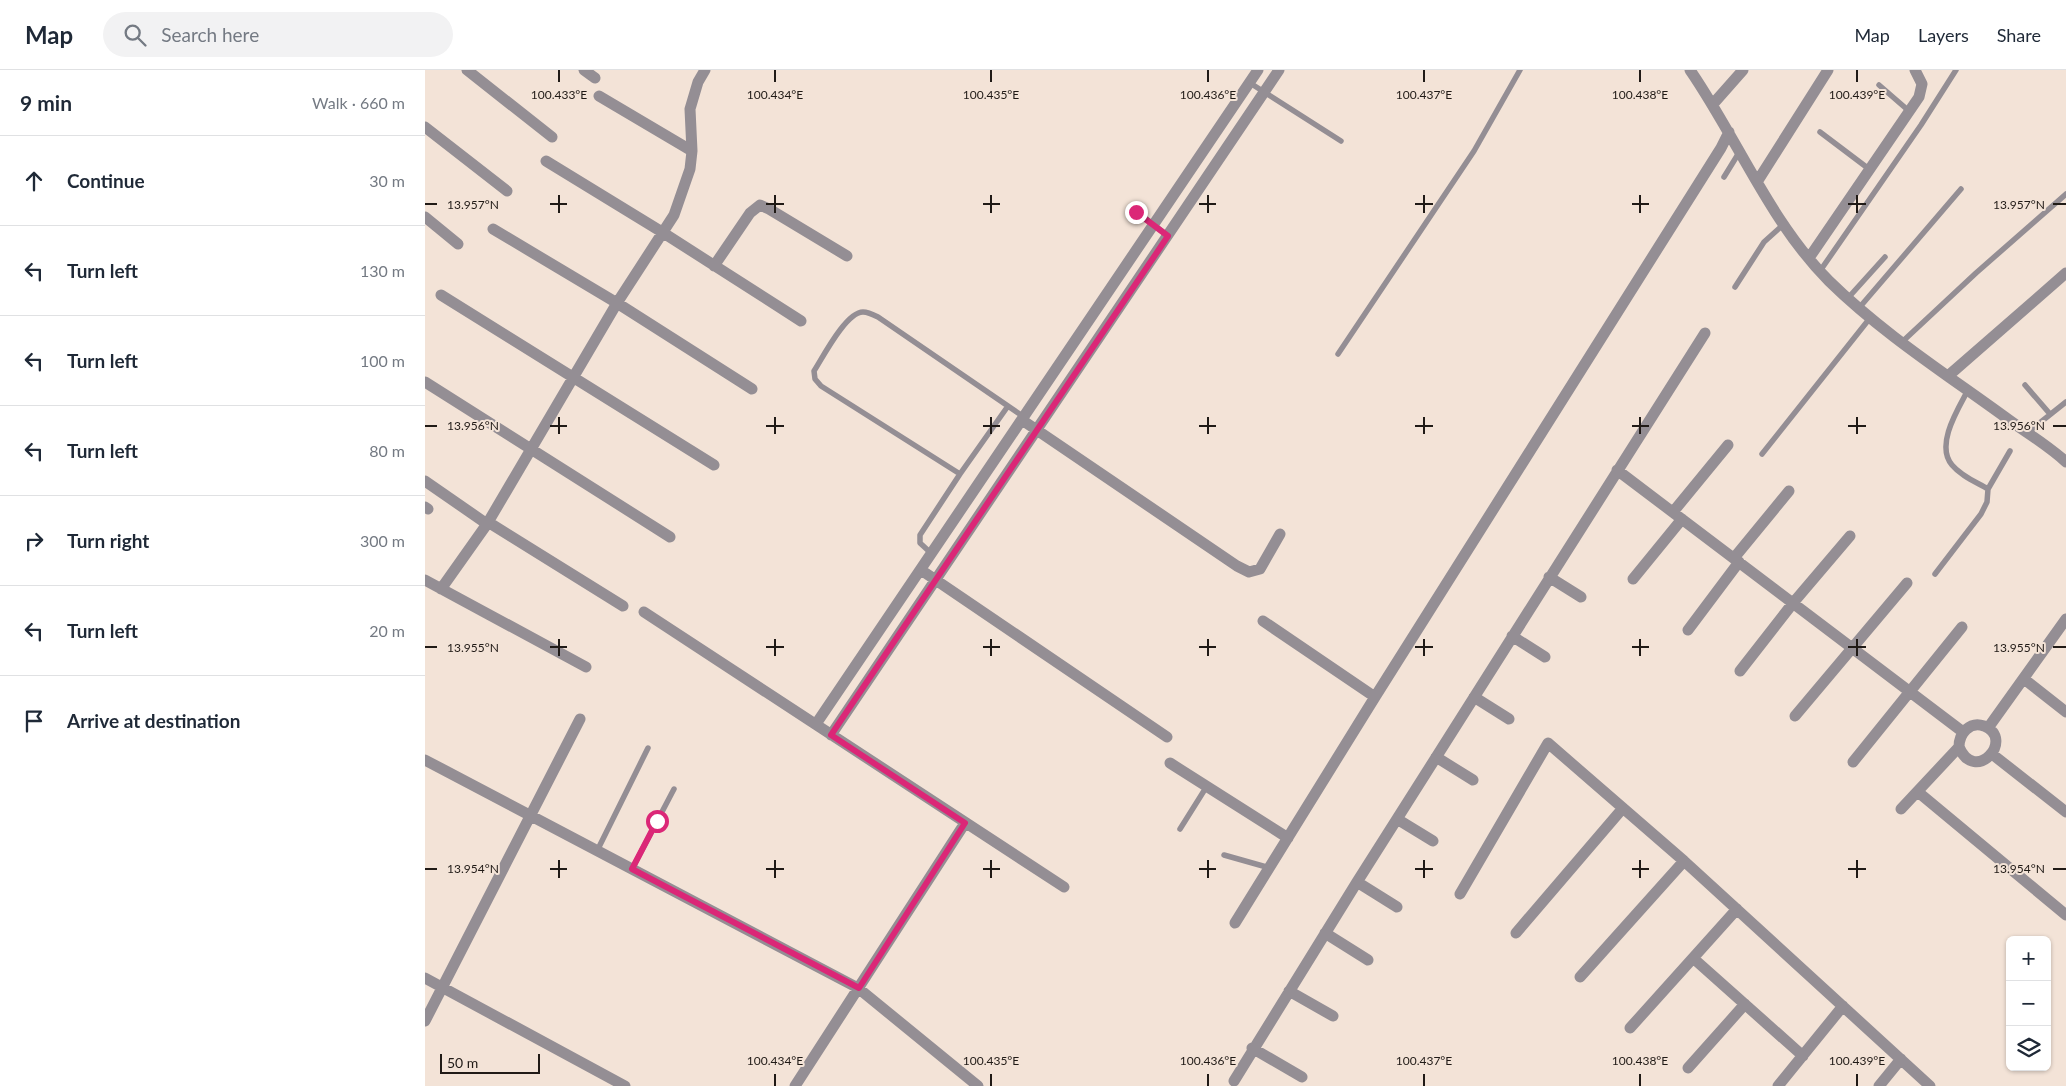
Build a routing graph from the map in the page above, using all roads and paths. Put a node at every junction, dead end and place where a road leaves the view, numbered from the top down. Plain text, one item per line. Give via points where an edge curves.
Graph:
1 (467, 70) edge
2 (584, 70) edge
3 (705, 70) edge
4 (1259, 70) edge
5 (1279, 70) edge
6 (1520, 70) edge
7 (1690, 70) edge
8 (1743, 70) edge
9 (1828, 70) edge
10 (1915, 70) edge
11 (1956, 70) edge
12 (595, 78) dead end
13 (1250, 83) junction
14 (1879, 85) dead end
15 (1264, 91) junction
16 (599, 96) dead end
17 (1713, 104) junction
18 (1909, 111) junction
19 (425, 126) edge
20 (1729, 132) junction
21 (1820, 132) dead end
22 (552, 137) dead end
23 (1341, 141) dead end
24 (1740, 150) junction
25 (692, 151) junction
26 (545, 161) dead end
27 (1869, 169) junction
28 (1724, 177) dead end
29 (1757, 182) junction
30 (1181, 184) junction
31 (1961, 189) dead end
32 (507, 191) dead end
33 (1195, 194) junction
34 (2066, 194) edge
35 (1136, 212) dead end
36 (425, 217) edge
37 (1784, 224) junction
38 (1154, 226) junction
39 (493, 229) dead end
40 (662, 232) junction
41 (1168, 236) junction
42 (458, 244) dead end
43 (847, 256) dead end
44 (1885, 257) dead end
45 (1809, 258) junction
46 (714, 266) junction
47 (1820, 271) junction
48 (2066, 273) edge
49 (1735, 287) dead end
50 (441, 296) dead end
51 (1848, 298) junction
52 (1104, 299) junction
53 (617, 303) junction
54 (1119, 308) junction
55 (1859, 308) junction
56 (1870, 318) junction
57 (801, 321) dead end
58 (1705, 333) dead end
59 (1902, 342) junction
60 (1337, 354) dead end
61 (1948, 376) junction
62 (574, 377) junction
63 (425, 382) edge
64 (2025, 385) dead end
65 (752, 389) dead end
66 (1968, 390) junction
67 (2066, 402) edge
68 (1008, 406) junction
69 (2050, 414) junction
70 (1023, 418) junction
71 (1037, 430) junction
72 (2027, 433) junction
73 (1728, 445) dead end
74 (530, 449) junction
75 (2010, 451) dead end
76 (1762, 454) dead end
77 (2066, 462) edge
78 (714, 465) dead end
79 (1617, 470) junction
80 (960, 474) junction
81 (425, 481) edge
82 (1988, 489) junction
83 (1789, 491) dead end
84 (1678, 516) junction
85 (487, 523) junction
86 (1280, 534) dead end
87 (1850, 536) dead end
88 (670, 537) dead end
89 (932, 554) junction
90 (1736, 560) junction
91 (921, 570) junction
92 (1935, 574) dead end
93 (1549, 577) junction
94 (1633, 579) dead end
95 (425, 580) edge
96 (936, 580) junction
97 (1907, 583) dead end
98 (441, 589) junction
99 (1581, 597) dead end
100 (1793, 603) junction
101 (623, 606) dead end
102 (644, 612) dead end
103 (2066, 619) edge
104 (1263, 621) dead end
105 (1962, 627) dead end
106 (1688, 630) dead end
107 (1512, 636) junction
108 (1852, 648) junction
109 (1545, 657) dead end
110 (587, 667) dead end
111 (1740, 671) dead end
112 (2024, 679) junction
113 (1910, 692) junction
114 (1375, 697) junction
115 (1474, 697) junction
116 (2066, 712) edge
117 (1795, 716) dead end
118 (580, 719) dead end
119 (1509, 719) dead end
120 (816, 724) junction
121 (1989, 728) junction
122 (1963, 732) junction
123 (831, 735) junction
124 (1167, 737) dead end
125 (1959, 747) junction
126 (648, 748) dead end
127 (1992, 754) junction
128 (1436, 757) junction
129 (425, 760) edge
130 (1171, 762) dead end
131 (1853, 762) dead end
132 (1473, 780) dead end
133 (1207, 786) junction
134 (674, 789) dead end
135 (1918, 792) junction
136 (1623, 808) junction
137 (1901, 810) dead end
138 (2066, 812) edge
139 (530, 816) junction
140 (1397, 819) junction
141 (965, 823) junction
142 (1181, 829) dead end
143 (1288, 838) junction
144 (1433, 841) dead end
145 (597, 851) junction
146 (1224, 855) dead end
147 (1684, 861) junction
148 (1270, 868) junction
149 (632, 869) junction
150 (1357, 882) junction
151 (1064, 887) dead end
152 (1461, 894) dead end
153 (1397, 907) dead end
154 (1737, 909) junction
155 (2066, 915) edge
156 (1235, 923) dead end
157 (1325, 933) junction
158 (1516, 933) dead end
159 (1693, 958) junction
160 (1368, 960) dead end
161 (1580, 977) dead end
162 (425, 978) edge
163 (443, 988) junction
164 (859, 988) junction
165 (1289, 991) junction
166 (1745, 1004) junction
167 (1843, 1006) junction
168 (1333, 1016) dead end
169 (425, 1021) edge
170 (1630, 1028) dead end
171 (1252, 1048) junction
172 (1803, 1056) junction
173 (1901, 1059) junction
174 (1688, 1068) dead end
175 (1302, 1077) dead end
176 (1234, 1081) dead end
177 (625, 1086) edge
178 (795, 1086) edge
179 (978, 1086) edge
180 (1778, 1086) edge
181 (1879, 1086) edge
182 (1930, 1086) edge

1 - 22 street
2 - 12 street
3 - 25 street via 690,109
4 - 13 street
5 - 15 street
6 - 60 lane via 1474,151
7 - 17 street
8 - 17 street
9 - 29 street
10 - 18 street via 1922,90
11 - 47 lane
13 - 15 lane
13 - 30 street
14 - 18 lane
15 - 23 lane
15 - 33 street
16 - 25 street
17 - 20 street
18 - 27 street
19 - 32 street
20 - 24 street
20 - 114 street
21 - 27 lane
24 - 28 lane
24 - 29 street
25 - 40 street via 680,200
26 - 40 street
27 - 45 street
29 - 37 street
30 - 33 street
30 - 38 street
31 - 55 lane
33 - 41 street
34 - 59 lane
35 - 38 lane
36 - 42 street
37 - 45 street
37 - 49 lane via 1765,242
38 - 41 lane
38 - 52 street
39 - 53 street
40 - 46 street
40 - 53 street
41 - 54 street
43 - 46 street via 760,206 750,213
44 - 51 lane
45 - 47 street
46 - 57 street
47 - 51 street
48 - 61 street
50 - 62 street
51 - 55 street
52 - 54 street
52 - 70 street
53 - 62 street
53 - 65 street
54 - 71 street
55 - 56 street
56 - 59 street
56 - 76 lane
58 - 79 street
59 - 61 street
61 - 66 street
62 - 74 street
62 - 78 street
63 - 74 street
64 - 69 lane
66 - 72 street
66 - 82 lane via 1950,423 1947,456 1958,471
67 - 69 lane
68 - 70 lane
68 - 80 lane
68 - 80 lane via 878,317 864,312 847,320 814,371 815,379 821,386
69 - 72 lane
70 - 71 street
70 - 89 street
71 - 86 street via 1249,572 1260,569
71 - 96 street
72 - 77 street
73 - 84 street
74 - 85 street
74 - 88 street
75 - 82 lane
79 - 84 street
79 - 93 street
80 - 89 lane via 920,535 920,543
81 - 85 street
82 - 92 lane via 1987,502 1981,514
83 - 90 street
84 - 90 street
84 - 94 street
85 - 98 street
85 - 101 street
87 - 100 street
89 - 91 street
90 - 100 street
90 - 106 street
91 - 96 street
91 - 120 street
93 - 99 street
93 - 107 street
95 - 98 street
96 - 123 street
96 - 124 street
97 - 108 street
98 - 110 street
100 - 108 street
100 - 111 street
102 - 120 street
103 - 112 street
104 - 114 street
105 - 113 street
107 - 109 street
107 - 115 street
108 - 113 street
108 - 117 street
112 - 116 street
112 - 121 street
113 - 122 street
113 - 131 street
114 - 143 street
115 - 119 street
115 - 128 street
118 - 139 street
120 - 123 street
121 - 122 street via 1970,726
121 - 127 street via 1996,743
122 - 125 street
123 - 141 street
125 - 127 street via 1972,760 1983,760
125 - 135 street
126 - 145 lane
127 - 138 street
128 - 132 street
128 - 140 street
129 - 139 street
130 - 133 street
133 - 142 lane
133 - 143 street
134 - 149 lane
135 - 137 street
135 - 155 street
136 - 147 street
136 - 152 street via 1548,743
136 - 158 street
139 - 145 street
139 - 163 street
140 - 144 street
140 - 150 street
141 - 151 street
141 - 164 street
143 - 148 street
145 - 149 street
146 - 148 lane
147 - 154 street
147 - 161 street
148 - 156 street
149 - 164 street
150 - 153 street
150 - 157 street
154 - 159 street
154 - 167 street
157 - 160 street
157 - 165 street
159 - 166 street
159 - 170 street
162 - 163 street
163 - 169 street
163 - 177 street
164 - 178 street
164 - 179 street
165 - 168 street
165 - 171 street
166 - 172 street
166 - 174 street
167 - 172 street
167 - 173 street
171 - 175 street
171 - 176 street
172 - 180 street
173 - 181 street
173 - 182 street

